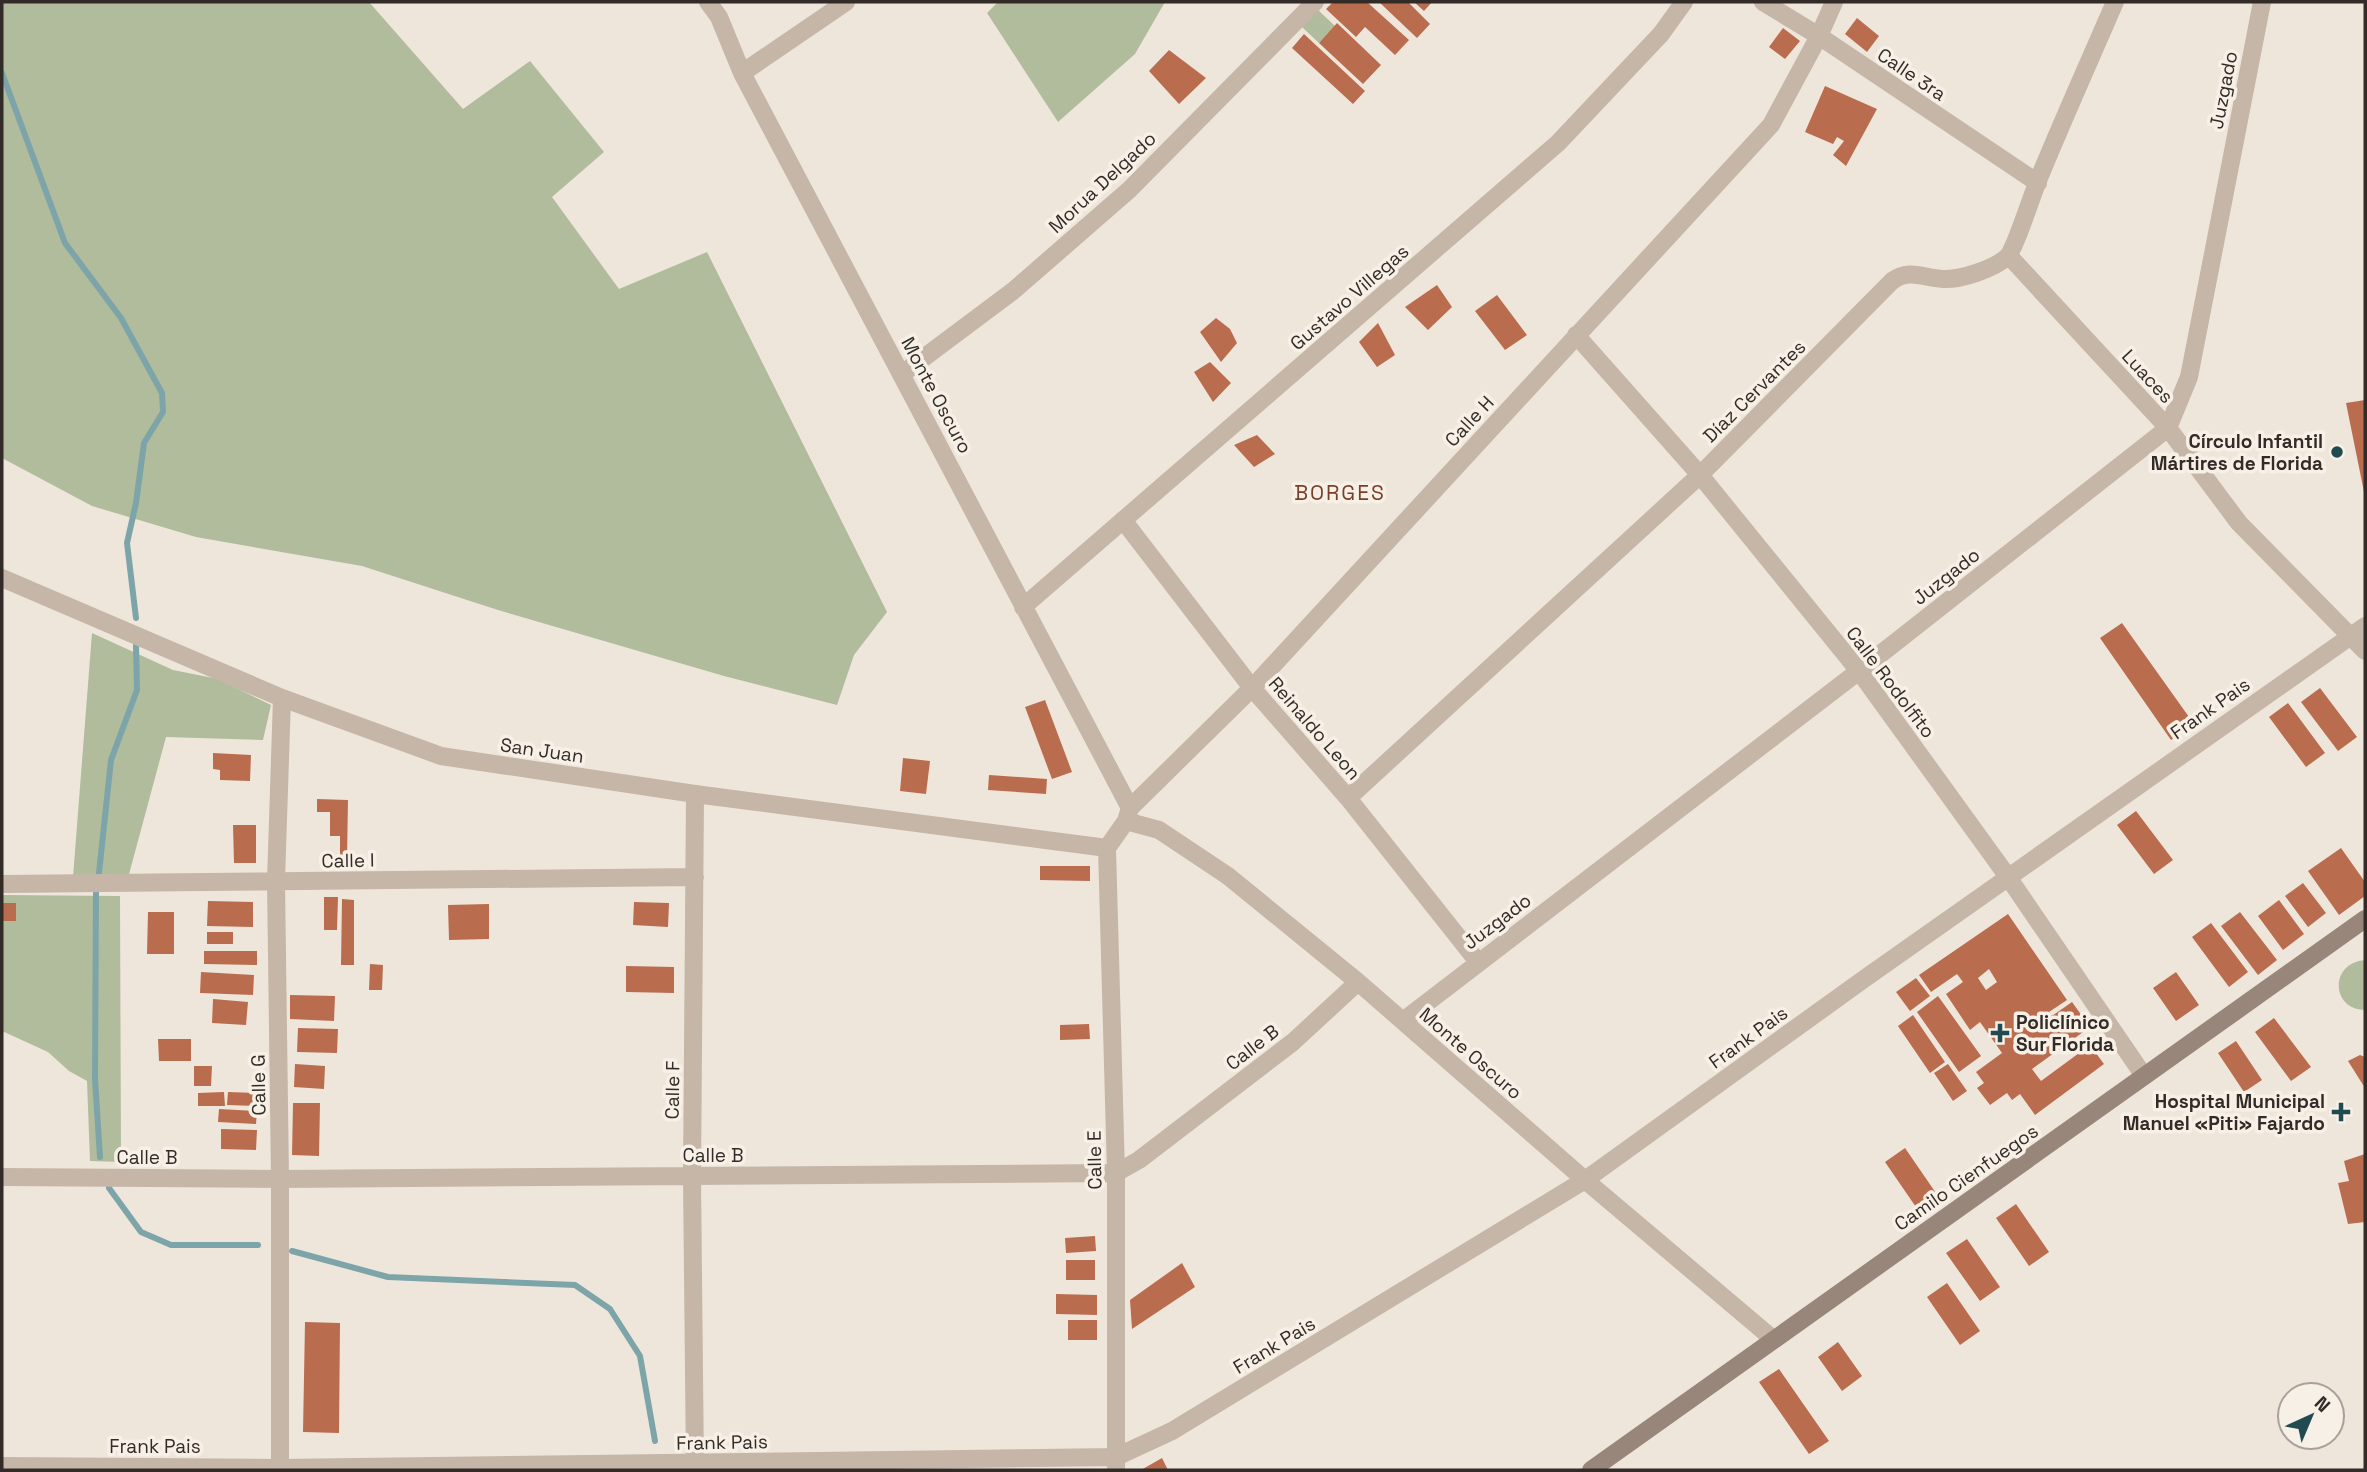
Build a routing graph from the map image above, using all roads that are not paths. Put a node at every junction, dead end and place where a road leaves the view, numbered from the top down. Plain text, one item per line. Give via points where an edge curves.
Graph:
1 (708, 2) edge
2 (846, 2) edge
3 (1315, 2) edge
4 (1684, 2) edge
5 (1763, 2) edge
6 (1834, 2) edge
7 (2115, 2) edge
8 (2262, 2) edge
9 (1819, 36) junction
10 (742, 73) junction
11 (2038, 183) junction
12 (2008, 256) junction
13 (1576, 335) junction
14 (902, 374) junction
15 (2168, 428) junction
16 (1700, 475) junction
17 (1123, 520) junction
18 (2, 578) edge
19 (1023, 607) junction
20 (2358, 630) edge
21 (2365, 651) edge
22 (1859, 671) junction
23 (1252, 688) junction
24 (282, 698) junction
25 (695, 794) junction
26 (1349, 798) junction
27 (1128, 814) junction
28 (1108, 848) junction
29 (695, 877) junction
30 (2008, 877) junction
31 (276, 881) junction
32 (2, 884) edge
33 (2365, 919) edge
34 (1478, 962) junction
35 (1358, 982) junction
36 (1403, 1021) junction
37 (2144, 1076) junction
38 (1116, 1173) junction
39 (2, 1177) edge
40 (692, 1177) junction
41 (280, 1179) junction
42 (1585, 1180) junction
43 (1773, 1339) junction
44 (1116, 1464) edge
45 (2, 1466) edge
46 (695, 1467) edge
47 (280, 1469) edge
48 (1591, 1470) edge

1 - 10 street, Monte Oscuro
2 - 10 street
3 - 14 street, Morua Delgado via 1129,190 1013,291
4 - 17 street, Gustavo Villegas via 1661,34 1558,144
5 - 9 street, Calle 3ra
6 - 9 street, Calle H
7 - 11 street
8 - 15 street, Juzgado via 2189,377
9 - 11 street, Calle 3ra
9 - 13 street, Calle H via 1771,125
10 - 14 street, Monte Oscuro
11 - 12 street
12 - 15 street, Luaces
12 - 16 street, Díaz Cervantes via 1963,276 1900,275
13 - 16 street, Calle Rodolfito
13 - 23 street, Calle H
14 - 19 street, Monte Oscuro
15 - 20 street, Luaces via 2239,523 2287,574
15 - 22 street, Juzgado
16 - 22 street, Calle Rodolfito
16 - 26 street, Díaz Cervantes
17 - 19 street, Gustavo Villegas
17 - 23 street, Reinaldo Leon
18 - 24 street, San Juan
19 - 27 street, Monte Oscuro
20 - 21 street, Luaces
20 - 30 street, Frank Pais
22 - 30 street, Calle Rodolfito
22 - 34 street, Juzgado
23 - 26 street, Reinaldo Leon
23 - 27 street, Calle H
24 - 25 street, San Juan via 441,756
24 - 31 street, Calle G
25 - 28 street, San Juan
25 - 29 street, Calle F
26 - 34 street, Reinaldo Leon
27 - 28 street, Calle H
27 - 35 street, Monte Oscuro via 1228,876
28 - 38 street, Calle E
29 - 31 street, Calle I
29 - 40 street, Calle F
30 - 37 street, Calle Rodolfito
30 - 42 street, Frank Pais
31 - 32 street, Calle I
31 - 41 street, Calle G
33 - 37 street, Camilo Cienfuegos
34 - 36 street, Juzgado
35 - 36 street, Monte Oscuro
35 - 38 street, Calle B via 1293,1042
36 - 42 street, Monte Oscuro
37 - 43 street, Camilo Cienfuegos
38 - 40 street, Calle B
38 - 44 street, Calle E
39 - 41 street, Calle B
40 - 41 street, Calle B
40 - 46 street, Calle F
41 - 47 street, Calle G
42 - 43 street, Monte Oscuro
42 - 44 street, Frank Pais
43 - 48 street, Camilo Cienfuegos
44 - 46 street, Frank Pais
45 - 47 street, Frank Pais
46 - 47 street, Frank Pais

